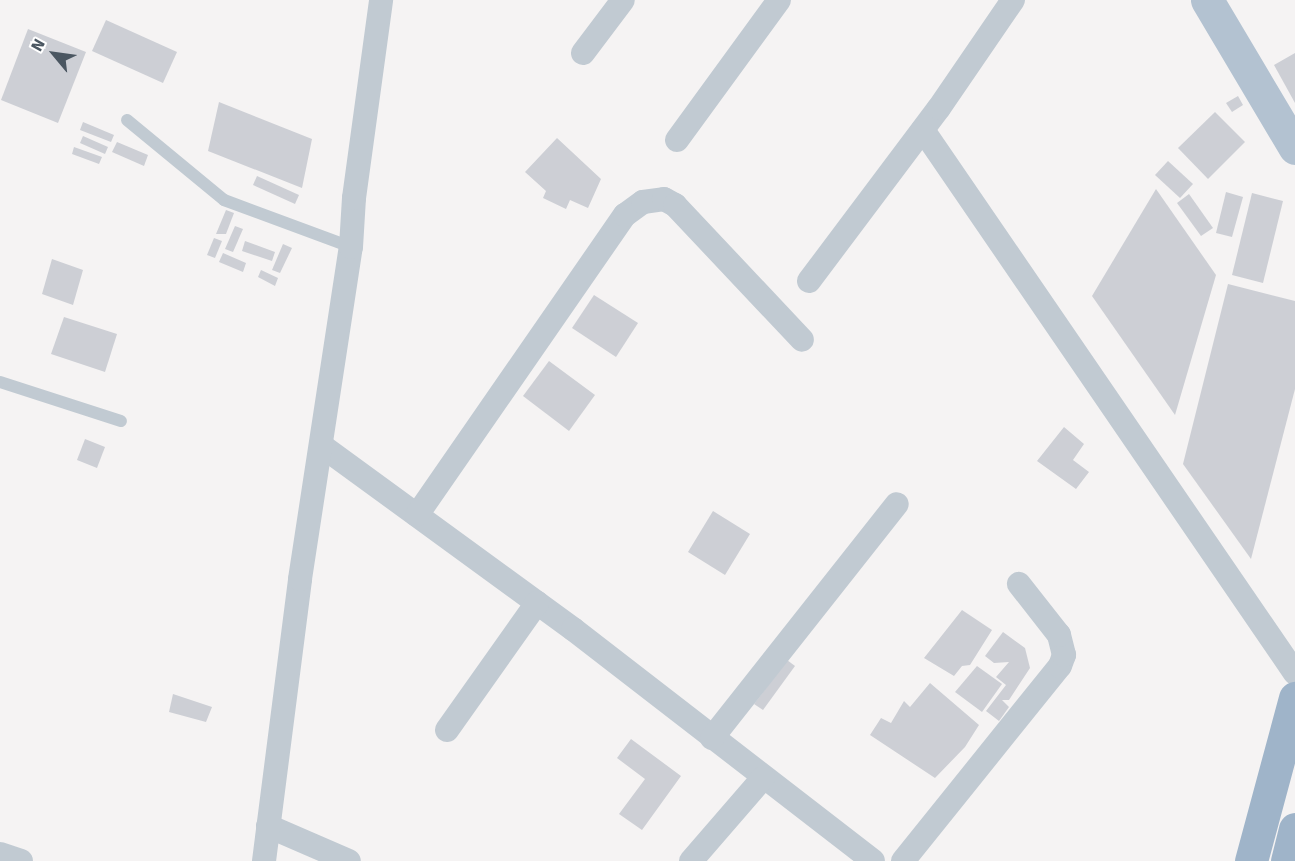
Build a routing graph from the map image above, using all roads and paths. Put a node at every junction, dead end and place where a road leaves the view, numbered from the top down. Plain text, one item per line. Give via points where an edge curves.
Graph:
1 (381, 0) edge
2 (623, 0) edge
3 (779, 0) edge
4 (1013, 0) edge
5 (1207, 0) edge
6 (583, 53) dead end
7 (127, 120) dead end
8 (923, 130) junction
9 (677, 140) dead end
10 (1295, 148) edge
11 (351, 247) junction
12 (809, 281) dead end
13 (802, 340) dead end
14 (0, 382) edge
15 (121, 421) dead end
16 (322, 446) junction
17 (897, 504) dead end
18 (417, 515) junction
19 (1019, 584) dead end
20 (537, 603) junction
21 (1295, 673) edge
22 (1295, 698) edge
23 (447, 730) dead end
24 (712, 738) junction
25 (763, 778) junction
26 (268, 826) junction
27 (1295, 829) edge
28 (0, 854) edge
29 (21, 861) edge
30 (264, 861) edge
31 (349, 861) edge
32 (691, 861) edge
33 (873, 861) edge
34 (903, 861) edge
35 (1251, 861) edge
36 (1287, 861) edge

1 - 11 street
2 - 6 street
3 - 9 street
4 - 8 street
5 - 10 main road
7 - 11 lane via 224,200
8 - 12 street
8 - 21 street
11 - 16 street
13 - 18 street via 675,205 664,199 643,202 625,215
14 - 15 lane
16 - 18 street
16 - 26 street via 300,579
17 - 24 street
18 - 20 street
19 - 34 street via 1059,635 1064,655 1060,666
20 - 23 street
20 - 24 street
22 - 35 highway
24 - 25 street
25 - 32 street
25 - 33 street
26 - 30 street
26 - 31 street
27 - 36 highway
28 - 29 street

